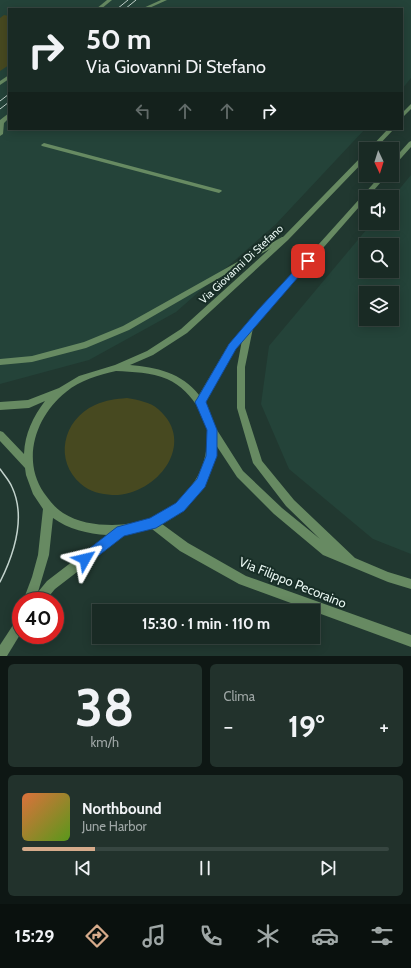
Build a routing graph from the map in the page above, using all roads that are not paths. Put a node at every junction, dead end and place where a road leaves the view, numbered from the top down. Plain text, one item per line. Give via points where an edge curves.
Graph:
1 (110, 0) edge
2 (165, 0) edge
3 (99, 8) edge
4 (145, 8) edge
5 (411, 106) edge
6 (403, 115) edge
7 (1, 122) edge
8 (389, 130) edge
9 (0, 134) edge
10 (378, 142) edge
11 (411, 143) edge
12 (44, 145) dead end
13 (399, 157) edge
14 (359, 162) edge
15 (378, 182) edge
16 (219, 191) dead end
17 (286, 238) junction
18 (249, 326) junction
19 (0, 362) edge
20 (116, 368) junction
21 (64, 388) junction
22 (200, 402) junction
23 (0, 406) edge
24 (212, 430) junction
25 (0, 435) edge
26 (28, 465) junction
27 (48, 507) junction
28 (152, 524) junction
29 (121, 531) junction
30 (351, 561) junction
31 (411, 584) edge
32 (33, 592) edge
33 (45, 592) edge
34 (12, 635) edge
35 (411, 641) edge
36 (0, 656) edge

1 - 3 street
2 - 4 street
5 - 6 street
7 - 9 street
8 - 10 street
11 - 13 street
12 - 16 street
14 - 17 street, Via Giovanni Di Stefano
15 - 18 street
17 - 19 street via 126,328 86,345 32,359
17 - 20 street, Via Giovanni Di Stefano via 184,331 150,353
18 - 22 street via 232,346
18 - 30 street via 241,366 241,408 258,463 290,504
20 - 21 street via 89,375
20 - 22 street via 149,369 178,380
21 - 23 street via 29,404
21 - 26 street via 48,404 36,422 28,443
22 - 24 street
24 - 28 street via 212,456 201,483 180,507
24 - 30 street via 240,474 267,500 327,551
25 - 26 street
26 - 27 street via 34,487
27 - 29 street via 69,522 94,530
27 - 32 street via 47,538 39,578
28 - 29 street
28 - 35 street, Via Filippo Pecoraino via 184,547 244,580
29 - 33 street
30 - 31 street
34 - 36 street

